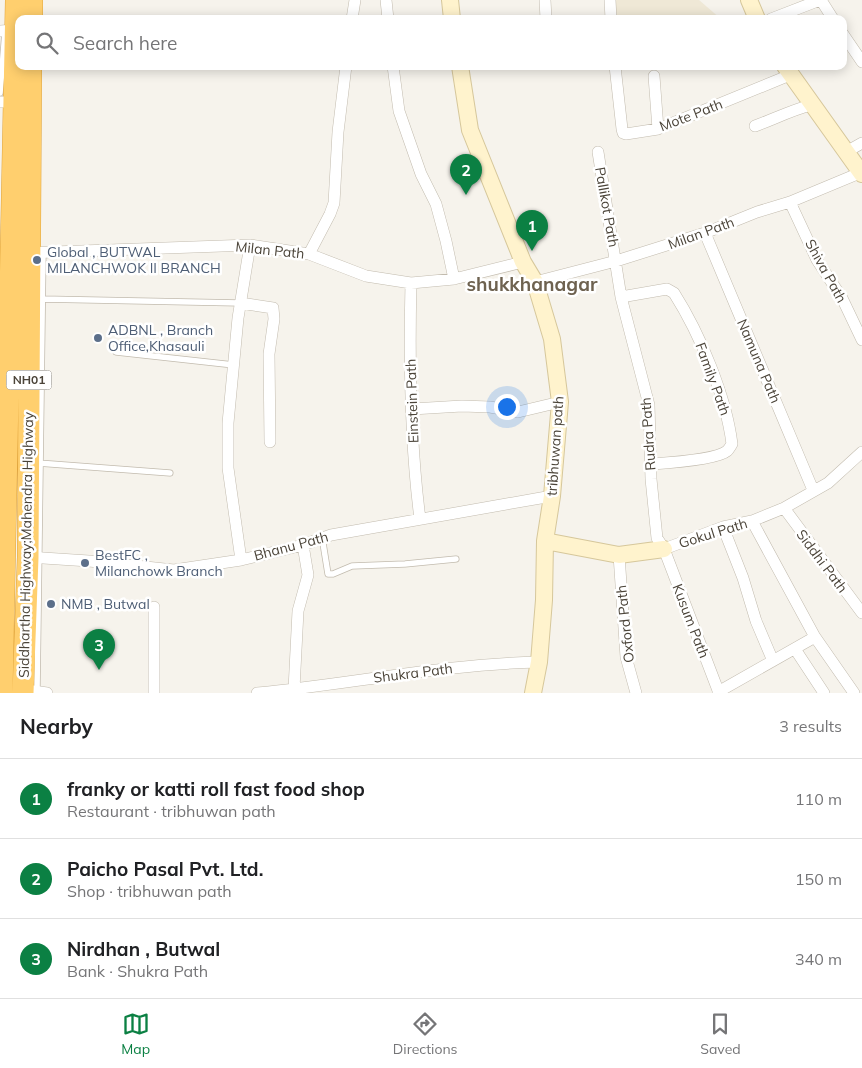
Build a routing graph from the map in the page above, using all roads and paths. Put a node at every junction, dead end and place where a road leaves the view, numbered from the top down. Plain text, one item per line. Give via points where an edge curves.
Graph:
1 (16, 0) edge
2 (32, 0) edge
3 (355, 0) edge
4 (386, 0) edge
5 (450, 0) edge
6 (546, 0) edge
7 (610, 0) edge
8 (748, 0) edge
9 (820, 0) edge
10 (20, 15) edge
11 (353, 15) edge
12 (388, 15) edge
13 (452, 15) edge
14 (546, 15) edge
15 (611, 15) edge
16 (754, 15) edge
17 (781, 15) edge
18 (830, 15) edge
19 (11, 27) edge
20 (847, 40) edge
21 (862, 62) edge
22 (31, 70) edge
23 (346, 70) edge
24 (394, 70) edge
25 (461, 70) edge
26 (615, 70) edge
27 (788, 71) edge
28 (654, 76) dead end
29 (4, 99) edge
30 (811, 105) junction
31 (755, 126) dead end
32 (658, 129) junction
33 (862, 143) edge
34 (598, 152) dead end
35 (846, 152) junction
36 (862, 173) edge
37 (790, 202) junction
38 (705, 232) junction
39 (20, 242) edge
40 (250, 245) junction
41 (309, 254) junction
42 (616, 261) junction
43 (523, 262) junction
44 (454, 279) junction
45 (535, 282) junction
46 (411, 283) junction
47 (621, 297) junction
48 (42, 299) junction
49 (240, 303) junction
50 (862, 340) edge
51 (116, 352) dead end
52 (234, 365) junction
53 (560, 402) junction
54 (412, 409) junction
55 (270, 442) dead end
56 (861, 456) edge
57 (35, 463) junction
58 (651, 464) junction
59 (170, 473) dead end
60 (813, 490) junction
61 (552, 496) junction
62 (784, 508) junction
63 (420, 519) junction
64 (752, 521) junction
65 (723, 527) junction
66 (2, 530) edge
67 (322, 538) junction
68 (545, 541) junction
69 (303, 545) junction
70 (664, 549) junction
71 (619, 555) junction
72 (34, 557) junction
73 (456, 559) dead end
74 (241, 560) junction
75 (154, 606) dead end
76 (862, 613) edge
77 (815, 637) junction
78 (1, 641) edge
79 (795, 649) junction
80 (773, 661) junction
81 (539, 662) junction
82 (333, 688) edge
83 (2, 689) edge
84 (294, 689) junction
85 (34, 692) edge
86 (719, 692) edge
87 (154, 693) edge
88 (257, 693) edge
89 (533, 693) edge
90 (636, 693) edge
91 (824, 693) edge
92 (854, 693) edge

1 - 19 highway, NH01
2 - 10 highway, NH01
3 - 11 street
4 - 12 street
5 - 13 street
6 - 14 street
7 - 15 street
8 - 16 street
9 - 17 street
9 - 18 street
19 - 29 highway, NH01
20 - 21 street
22 - 39 highway, Siddhartha Highway;Mahendra Highway / NH01
23 - 41 street via 334,203
24 - 44 street via 399,111 421,174 436,204
25 - 43 street, tribhuwan path via 470,130
26 - 32 street, Mote Path via 623,133
27 - 30 street
27 - 32 street, Mote Path
28 - 32 street
29 - 39 highway, NH01
30 - 31 street
30 - 35 street
33 - 35 street
34 - 42 street, Pallikot Path
35 - 36 street
36 - 37 street, Milan Path
37 - 38 street, Milan Path
37 - 50 street, Shiva Path via 817,260 842,298
38 - 42 street, Milan Path
38 - 60 street, Namuna Path
39 - 40 street, Milan Path
39 - 48 lane
39 - 57 highway, Siddhartha Highway;Mahendra Highway / NH01
39 - 66 highway, Siddhartha Highway;Mahendra Highway / NH01
40 - 41 street, Milan Path
40 - 49 street
41 - 46 street, Milan Path via 366,276
42 - 45 street, Milan Path
42 - 47 street, Rudra Path
43 - 44 street, Milan Path
43 - 45 street, tribhuwan path
44 - 46 street, Milan Path
45 - 53 street, tribhuwan path via 552,339
46 - 54 street, Einstein Path
47 - 58 street, Rudra Path via 649,405
47 - 58 street, Family Path via 666,290 674,293 703,349 725,406 732,444 726,452 715,456
48 - 49 lane
48 - 57 lane
49 - 52 street
49 - 55 street via 273,308 269,354
51 - 52 lane
52 - 74 street via 228,423 228,468
53 - 54 street via 518,412 462,406
53 - 61 street, tribhuwan path
54 - 63 street, Einstein Path via 414,475
56 - 60 street, Gokul Path via 828,483
57 - 59 lane
57 - 72 highway, Siddhartha Highway;Mahendra Highway / NH01
58 - 70 street, Rudra Path via 657,538
60 - 62 street, Gokul Path
61 - 63 street, Bhanu Path
61 - 68 street, tribhuwan path
62 - 64 street, Gokul Path
62 - 76 street, Siddhi Path
63 - 67 street, Bhanu Path
64 - 65 street, Gokul Path
64 - 77 street
65 - 70 street, Gokul Path
65 - 80 street
66 - 78 highway, Siddhartha Highway;Mahendra Highway / NH01
67 - 69 street, Bhanu Path
67 - 73 lane via 328,574 352,566
68 - 71 street, Gokul Path
68 - 81 street, tribhuwan path
69 - 74 street, Bhanu Path
69 - 84 street via 308,576 298,611
70 - 71 street, Gokul Path
70 - 86 street, Kusum Path
71 - 90 street, Oxford Path via 626,657
72 - 74 street, Bhanu Path via 174,570
72 - 85 highway, Siddhartha Highway;Mahendra Highway / NH01
75 - 87 street
77 - 79 street
77 - 92 street
78 - 83 highway, Siddhartha Highway;Mahendra Highway / NH01
79 - 80 street
79 - 91 street
80 - 86 street
81 - 82 street, Shukra Path via 425,671
81 - 89 street, tribhuwan path
82 - 84 street, Shukra Path
83 - 85 street
84 - 88 street, Shukra Path

